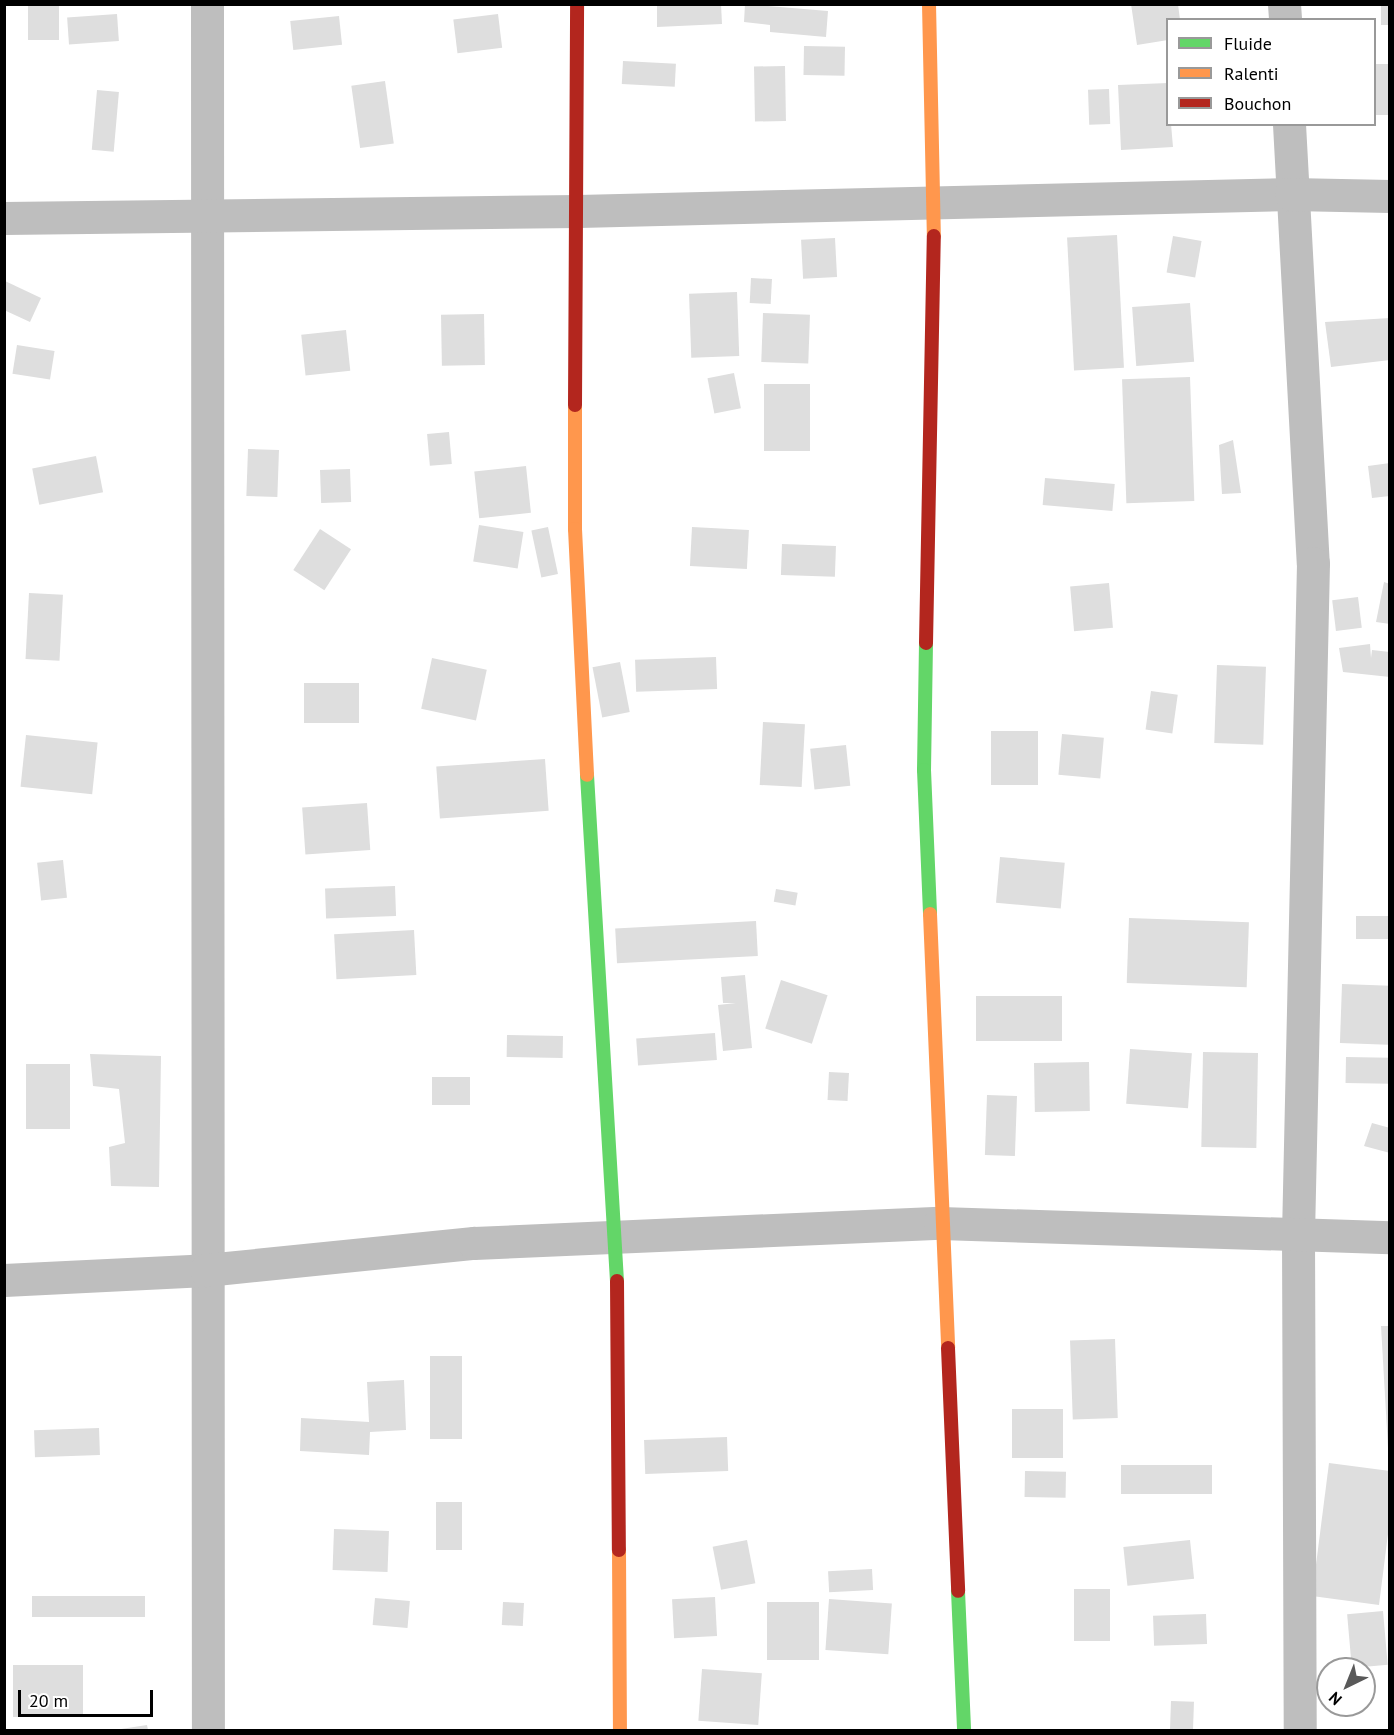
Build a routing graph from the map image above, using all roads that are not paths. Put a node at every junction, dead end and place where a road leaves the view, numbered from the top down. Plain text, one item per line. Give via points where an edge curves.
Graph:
1 (207, 4) edge
2 (578, 4) edge
3 (929, 4) edge
4 (1289, 126) edge
5 (1291, 194) junction
6 (1389, 196) edge
7 (935, 201) junction
8 (578, 211) junction
9 (205, 215) junction
10 (4, 218) edge
11 (940, 1223) junction
12 (617, 1235) junction
13 (1298, 1235) junction
14 (1389, 1237) edge
15 (206, 1270) junction
16 (4, 1280) edge
17 (208, 1731) edge
18 (620, 1731) edge
19 (964, 1731) edge
20 (1300, 1731) edge

1 - 9 street
2 - 8 street
3 - 7 street
4 - 5 street
5 - 6 street
5 - 7 street
5 - 13 street via 1313,563
7 - 8 street
7 - 11 street via 924,770
8 - 9 street
8 - 12 street via 574,529 597,970
9 - 10 street
9 - 15 street
11 - 12 street
11 - 13 street
11 - 19 street
12 - 15 street via 474,1243
12 - 18 street
13 - 14 street
13 - 20 street
15 - 16 street
15 - 17 street

